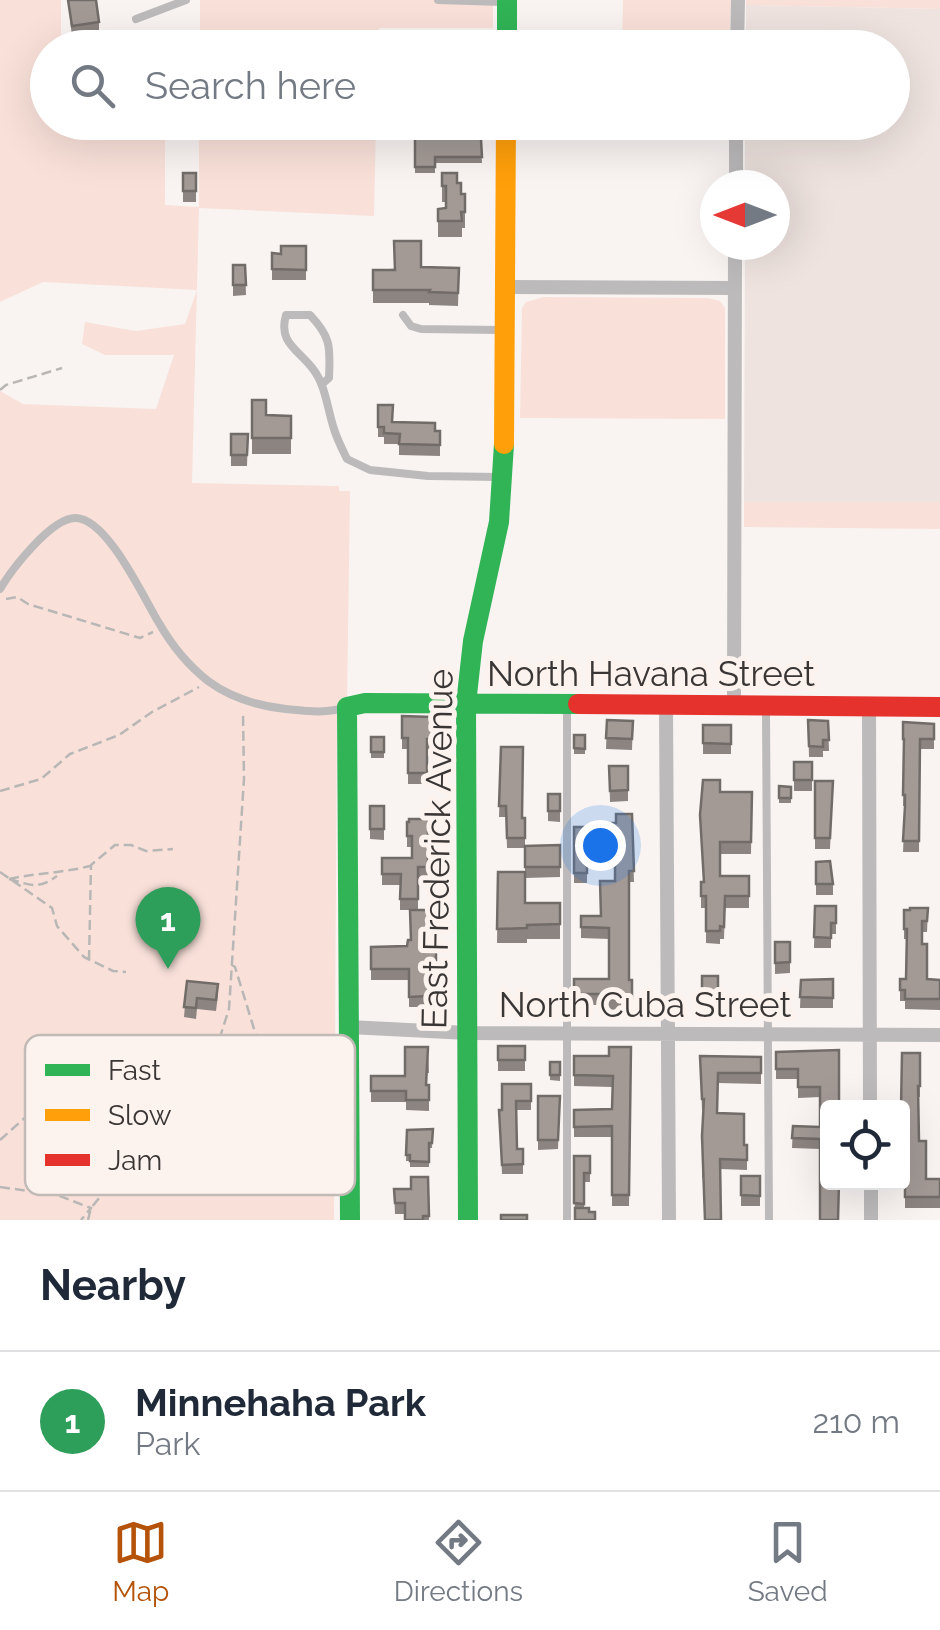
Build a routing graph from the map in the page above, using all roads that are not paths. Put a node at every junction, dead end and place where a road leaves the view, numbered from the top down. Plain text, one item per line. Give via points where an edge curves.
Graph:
1 (186, 0) edge
2 (438, 0) edge
3 (738, 0) edge
4 (508, 1) edge
5 (136, 18) dead end
6 (507, 30) edge
7 (737, 30) edge
8 (506, 140) edge
9 (736, 140) edge
10 (736, 170) edge
11 (735, 260) edge
12 (505, 287) junction
13 (735, 288) junction
14 (403, 315) dead end
15 (505, 330) junction
16 (322, 384) junction
17 (503, 477) junction
18 (0, 588) edge
19 (466, 704) junction
20 (566, 704) junction
21 (666, 705) junction
22 (734, 705) junction
23 (766, 705) junction
24 (868, 706) junction
25 (347, 707) junction
26 (940, 707) edge
27 (349, 1028) junction
28 (568, 1033) junction
29 (668, 1033) junction
30 (468, 1034) junction
31 (768, 1034) junction
32 (349, 1035) edge
33 (870, 1035) junction
34 (940, 1035) edge
35 (870, 1100) edge
36 (870, 1190) edge
37 (350, 1195) edge
38 (350, 1220) edge
39 (468, 1220) edge
40 (568, 1220) edge
41 (669, 1220) edge
42 (769, 1220) edge
43 (871, 1220) edge

1 - 5 lane
2 - 4 lane
3 - 7 street
4 - 6 main road
8 - 12 main road, East Frederick Avenue
9 - 10 street
11 - 13 street
12 - 13 street
12 - 15 main road, East Frederick Avenue
13 - 22 street
14 - 15 lane via 420,330
15 - 17 main road, East Frederick Avenue
16 - 16 lane via 284,337 286,316 310,315 325,330 329,378
16 - 17 lane via 346,459 370,470
17 - 19 main road, East Frederick Avenue
18 - 25 lane, North Havana Street via 45,534 64,521 88,521 115,549 188,663 210,682 266,707
19 - 20 main road, North Havana Street
19 - 25 main road, North Havana Street
19 - 30 main road, East Frederick Avenue
20 - 21 main road, North Havana Street
20 - 28 lane
21 - 22 main road, North Havana Street
21 - 29 street
22 - 23 main road, North Havana Street
23 - 24 main road, North Havana Street
23 - 31 lane
24 - 26 main road, North Havana Street
24 - 33 street
25 - 27 main road
27 - 30 street, North Cuba Street
27 - 32 main road
28 - 29 street, North Cuba Street
28 - 30 street, North Cuba Street
28 - 40 lane
29 - 31 street, North Cuba Street
29 - 41 street
30 - 39 main road, East Frederick Avenue
31 - 33 street, North Cuba Street
31 - 42 lane
33 - 34 street, North Cuba Street
33 - 35 street
36 - 43 street
37 - 38 main road

